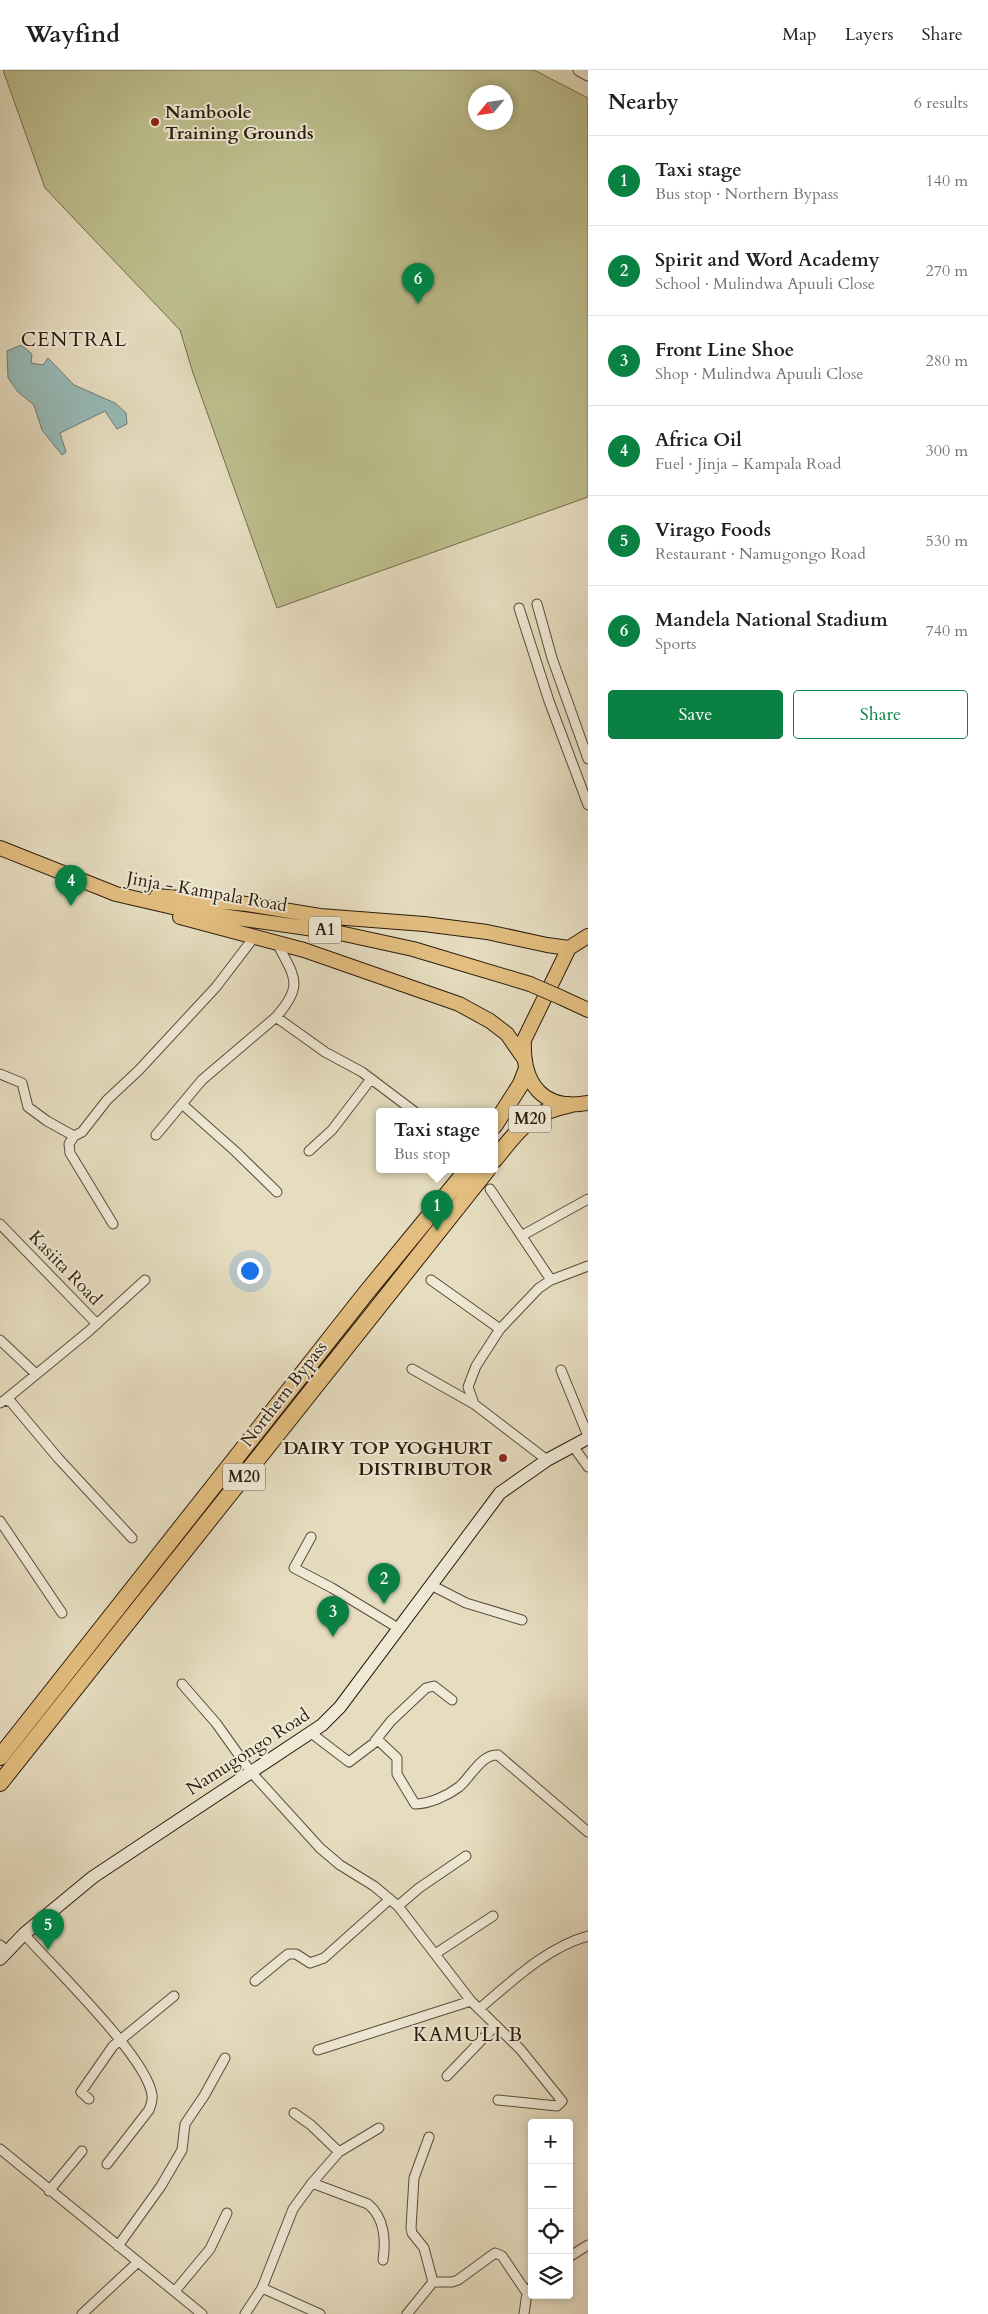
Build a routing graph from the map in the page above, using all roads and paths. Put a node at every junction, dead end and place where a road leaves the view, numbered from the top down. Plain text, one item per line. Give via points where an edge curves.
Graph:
1 (578, 70) edge
2 (588, 75) edge
3 (537, 604) dead end
4 (519, 608) dead end
5 (588, 759) edge
6 (588, 805) edge
7 (0, 848) edge
8 (116, 894) junction
9 (255, 936) junction
10 (588, 936) edge
11 (277, 943) junction
12 (569, 948) junction
13 (588, 1010) edge
14 (276, 1017) junction
15 (525, 1066) junction
16 (0, 1074) edge
17 (371, 1079) junction
18 (588, 1103) edge
19 (182, 1104) junction
20 (568, 1105) junction
21 (409, 1108) edge
22 (498, 1120) edge
23 (156, 1134) dead end
24 (74, 1136) junction
25 (309, 1150) dead end
26 (498, 1155) edge
27 (465, 1173) edge
28 (485, 1173) edge
29 (490, 1189) dead end
30 (278, 1192) dead end
31 (588, 1199) edge
32 (0, 1224) edge
33 (112, 1224) dead end
34 (523, 1235) junction
35 (588, 1266) edge
36 (146, 1280) dead end
37 (431, 1280) dead end
38 (551, 1280) junction
39 (96, 1324) junction
40 (500, 1329) junction
41 (0, 1340) edge
42 (412, 1369) dead end
43 (561, 1370) dead end
44 (36, 1374) junction
45 (3, 1401) edge
46 (474, 1404) junction
47 (588, 1437) edge
48 (573, 1446) junction
49 (547, 1460) junction
50 (588, 1467) edge
51 (0, 1521) edge
52 (310, 1537) dead end
53 (132, 1538) dead end
54 (431, 1584) junction
55 (62, 1613) dead end
56 (522, 1620) dead end
57 (398, 1628) junction
58 (182, 1684) dead end
59 (452, 1700) dead end
60 (312, 1733) junction
61 (375, 1741) junction
62 (0, 1757) edge
63 (251, 1772) junction
64 (0, 1783) edge
65 (588, 1832) edge
66 (466, 1856) dead end
67 (390, 1899) junction
68 (398, 1906) junction
69 (493, 1916) dead end
70 (24, 1934) junction
71 (588, 1936) edge
72 (2, 1952) edge
73 (435, 1954) junction
74 (255, 1981) dead end
75 (174, 1996) dead end
76 (471, 2001) junction
77 (479, 2009) junction
78 (496, 2024) junction
79 (120, 2040) junction
80 (318, 2050) dead end
81 (225, 2058) dead end
82 (447, 2076) dead end
83 (89, 2099) dead end
84 (498, 2100) dead end
85 (294, 2114) dead end
86 (379, 2128) dead end
87 (429, 2137) dead end
88 (0, 2149) edge
89 (82, 2151) dead end
90 (339, 2152) junction
91 (107, 2164) dead end
92 (312, 2183) junction
93 (49, 2191) junction
94 (227, 2214) dead end
95 (588, 2244) edge
96 (118, 2246) junction
97 (573, 2254) edge
98 (383, 2260) dead end
99 (138, 2262) junction
100 (433, 2282) junction
101 (262, 2288) junction
102 (528, 2288) edge
103 (175, 2291) junction
104 (528, 2298) edge
105 (82, 2314) edge
106 (202, 2314) edge
107 (245, 2314) edge
108 (320, 2314) edge
109 (408, 2314) edge
110 (524, 2314) edge

1 - 2 street
3 - 5 street via 552,658
4 - 6 street
7 - 8 highway, Jinja - Kampala Road / A1
8 - 9 highway via 161,912
8 - 12 highway via 247,904 320,916 424,924
8 - 13 highway, Jinja - Kampala Road / A1, bridge via 194,912 335,932 423,952 530,984
9 - 11 highway
9 - 24 street via 216,987 107,1100 82,1132
10 - 12 highway
11 - 14 street via 296,983
11 - 15 highway via 459,1004 490,1020 507,1034 517,1045
12 - 15 highway via 524,1040
14 - 17 street via 325,1052
14 - 19 street via 202,1080
15 - 20 highway via 542,1095 550,1101
15 - 22 highway, M20 via 521,1084
16 - 24 street via 22,1083 28,1107
17 - 21 street
17 - 25 street via 338,1123
18 - 20 highway
19 - 23 street
19 - 30 street
20 - 26 highway, M20 via 537,1114
24 - 33 street via 69,1144 70,1152
27 - 62 highway, Northern Bypass / M20
28 - 64 highway, Northern Bypass / M20
29 - 34 street
31 - 34 street
32 - 39 street, Kasiita Road
34 - 38 street
35 - 38 street
36 - 39 street
37 - 40 street
38 - 40 street via 539,1288
39 - 44 street, Kasiita Road
40 - 46 street via 476,1366 468,1387
41 - 44 street
42 - 46 street
43 - 47 street
44 - 45 street, Kasiita Road
45 - 53 street via 18,1409
46 - 49 street
47 - 48 main road, Namugongo Road
48 - 49 main road, Namugongo Road
48 - 50 street
49 - 54 main road, Namugongo Road via 500,1493
51 - 55 street
52 - 57 street via 294,1568
54 - 56 street via 466,1603
54 - 57 main road, Namugongo Road
57 - 60 main road, Namugongo Road via 340,1706
58 - 63 street via 216,1723
59 - 61 street via 434,1686 426,1688 390,1721
60 - 61 street via 348,1762
60 - 63 main road, Namugongo Road
61 - 65 street via 378,1740 397,1758 397,1774 415,1804 424,1804 459,1787 489,1756 498,1755
63 - 67 street via 320,1848
63 - 70 main road, Namugongo Road via 93,1877
66 - 68 street
67 - 68 street
67 - 74 street via 324,1958 310,1963 296,1954 288,1954
68 - 73 street
69 - 73 street
70 - 72 main road, Namugongo Road
70 - 79 street
71 - 77 street via 551,1954
73 - 76 street
75 - 79 street
76 - 77 street
76 - 80 street
77 - 78 street
78 - 82 street
78 - 84 street via 520,2048 562,2101 557,2106
79 - 83 street via 106,2053 81,2092
79 - 91 street via 150,2087 152,2101
81 - 96 street via 185,2124 182,2150
85 - 90 street via 311,2125
86 - 90 street
87 - 100 street via 414,2178 411,2228 424,2248
88 - 93 street
89 - 93 street
90 - 92 street
92 - 98 street via 368,2204 375,2210 383,2234
92 - 101 street via 293,2209
93 - 96 street
94 - 103 street via 210,2250
95 - 97 street
96 - 99 street
99 - 103 street
99 - 105 street
100 - 102 street via 458,2280 495,2253 502,2256
100 - 109 street
101 - 107 street
101 - 108 street
103 - 106 street
104 - 110 street

